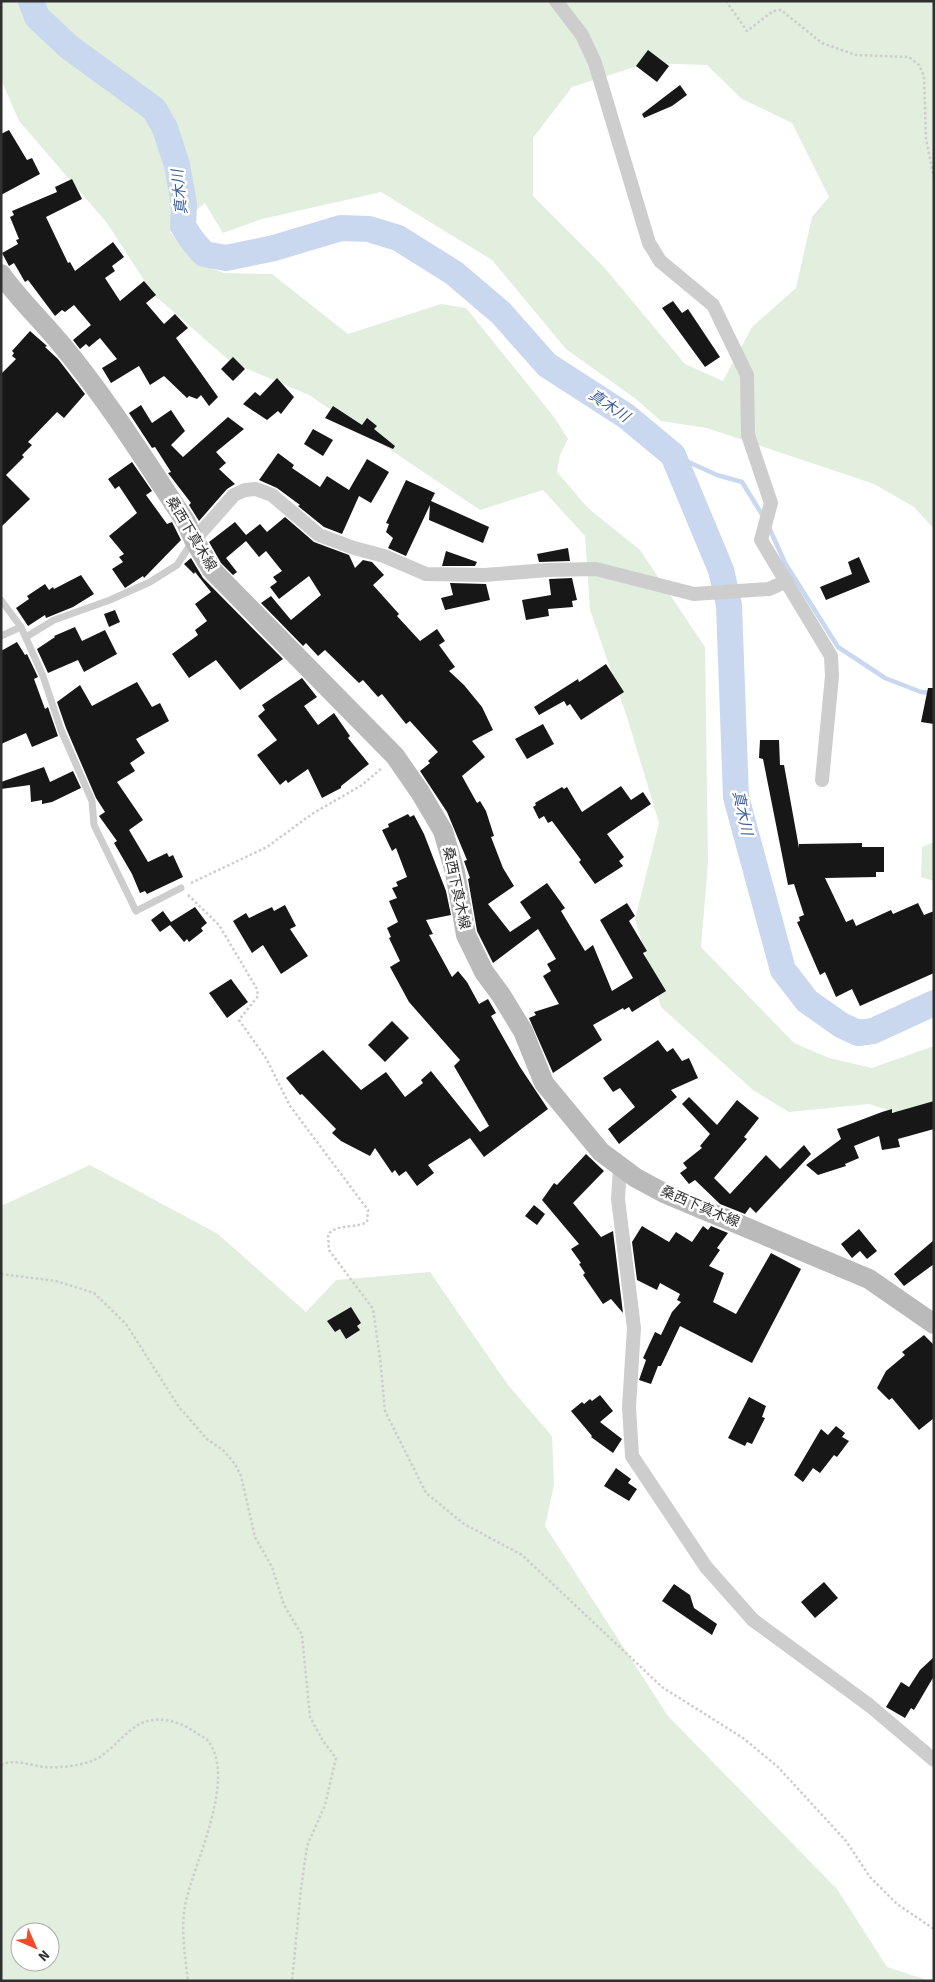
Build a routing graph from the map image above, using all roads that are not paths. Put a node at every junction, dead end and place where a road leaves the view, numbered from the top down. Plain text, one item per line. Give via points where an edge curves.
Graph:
1 (556, 1) edge
2 (1, 274) edge
3 (194, 540) junction
4 (787, 580) junction
5 (1, 600) edge
6 (21, 627) junction
7 (1, 636) edge
8 (26, 637) junction
9 (822, 780) dead end
10 (181, 888) road end
11 (620, 1167) junction
12 (934, 1324) edge
13 (934, 1760) edge

1 - 4 street via 582,35 595,63 649,243 660,261 713,305 747,375 748,435 771,503 761,540
2 - 3 main road, 桑西下真木線 via 94,387 186,522
3 - 4 street via 234,495 256,489 272,495 319,535 384,556 426,574 596,569 694,594 770,589
3 - 8 lane via 177,565 150,582 54,620
3 - 11 main road, 桑西下真木線 via 212,570 395,756 420,792 442,831 466,935 484,972 523,1031 544,1083 601,1152
4 - 9 street via 830,656 832,676
5 - 6 lane
6 - 7 lane
6 - 8 lane
8 - 10 lane via 92,801 94,825 136,911
11 - 12 main road, 桑西下真木線 via 664,1193 869,1279
11 - 13 street via 618,1199 634,1328 629,1407 632,1456 706,1567 753,1620 869,1704

